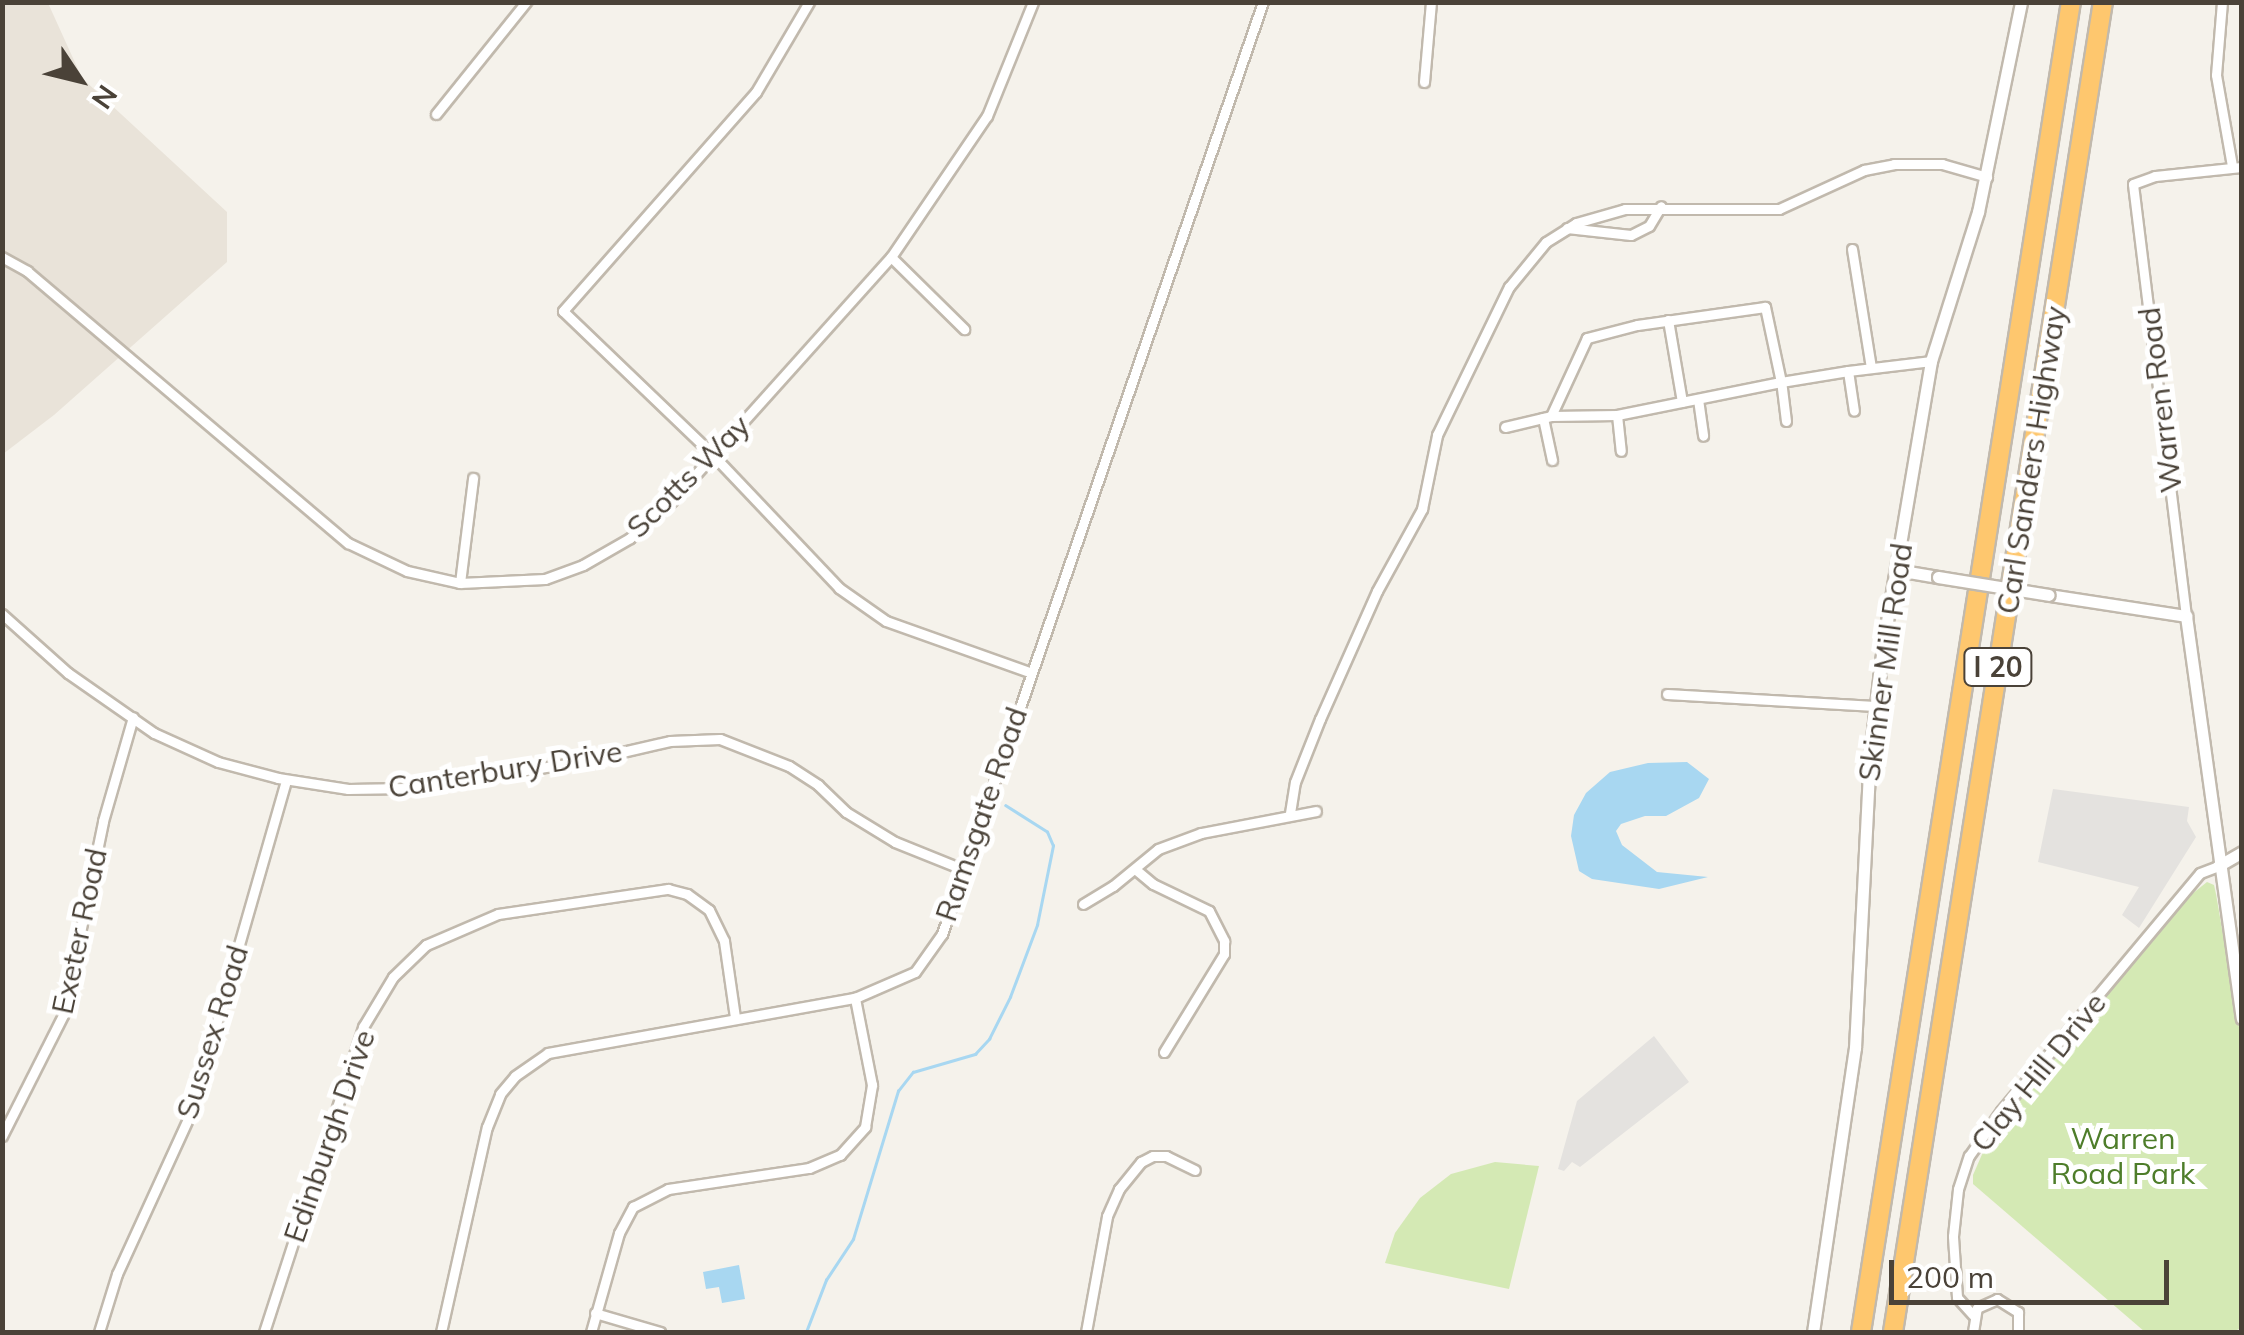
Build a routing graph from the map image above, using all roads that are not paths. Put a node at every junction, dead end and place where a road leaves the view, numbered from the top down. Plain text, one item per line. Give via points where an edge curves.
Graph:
1 (526, 2) edge
2 (809, 2) edge
3 (1033, 2) edge
4 (1263, 2) edge
5 (1431, 2) edge
6 (2021, 2) edge
7 (2071, 2) edge
8 (2103, 2) edge
9 (2222, 2) edge
10 (1424, 82) dead end
11 (436, 114) dead end
12 (2237, 166) edge
13 (1987, 177) junction
14 (1662, 206) junction
15 (1567, 228) junction
16 (1852, 249) dead end
17 (2, 257) edge
18 (891, 257) junction
19 (1668, 320) junction
20 (964, 329) dead end
21 (1931, 360) junction
22 (1871, 367) junction
23 (1848, 370) junction
24 (1781, 382) junction
25 (1698, 399) junction
26 (1682, 402) junction
27 (1854, 411) dead end
28 (1617, 414) junction
29 (1547, 417) junction
30 (1786, 421) dead end
31 (1505, 427) dead end
32 (1703, 436) dead end
33 (1621, 451) dead end
34 (713, 455) junction
35 (1552, 460) dead end
36 (473, 478) dead end
37 (1896, 570) junction
38 (460, 583) junction
39 (3, 615) edge
40 (2186, 616) junction
41 (1029, 672) junction
42 (1667, 694) dead end
43 (1875, 706) junction
44 (133, 717) junction
45 (286, 780) junction
46 (1316, 811) dead end
47 (1290, 813) junction
48 (2242, 852) edge
49 (2218, 866) junction
50 (962, 869) junction
51 (1135, 869) junction
52 (1084, 904) dead end
53 (855, 998) junction
54 (735, 1017) junction
55 (2242, 1018) edge
56 (1164, 1052) dead end
57 (2, 1136) edge
58 (1195, 1170) dead end
59 (595, 1313) junction
60 (1973, 1315) junction
61 (1814, 1328) edge
62 (98, 1332) edge
63 (264, 1332) edge
64 (441, 1332) edge
65 (591, 1332) edge
66 (660, 1332) edge
67 (1086, 1332) edge
68 (1802, 1332) edge
69 (1860, 1332) edge
70 (1893, 1332) edge
71 (1974, 1332) edge
72 (2018, 1332) edge

1 - 11 street
2 - 34 street via 756,92 563,312
3 - 18 street, Scotts Way via 988,116
4 - 41 street, Ramsgate Road
5 - 10 street
6 - 13 street, Skinner Mill Road
7 - 69 highway, Carl Sanders Highway / I 20
8 - 70 highway, Carl Sanders Highway / I 20
9 - 12 street via 2216,75
12 - 40 street, Warren Road via 2133,184
13 - 14 street via 1921,162 1864,170 1778,209
13 - 21 street, Skinner Mill Road
14 - 15 street via 1625,209
14 - 15 street via 1649,226 1632,235
15 - 47 street via 1524,264 1437,435 1422,509 1377,590 1320,719
16 - 22 street
17 - 38 street, Scotts Way via 28,271 348,544 407,572
18 - 20 street
18 - 34 street, Scotts Way
19 - 24 street via 1765,307
19 - 26 street
19 - 29 street via 1587,338
21 - 22 street
21 - 37 street, Skinner Mill Road
22 - 23 street
23 - 24 street
23 - 27 street
24 - 25 street
24 - 30 street
25 - 26 street
25 - 32 street
26 - 28 street
28 - 29 street
28 - 33 street
29 - 31 street
29 - 35 street
34 - 38 street, Scotts Way via 630,538 583,565 545,579
34 - 41 street via 840,588 886,620
36 - 38 street
37 - 40 street, bridge
37 - 43 street, Skinner Mill Road
39 - 44 street, Canterbury Drive
40 - 49 street, Warren Road
41 - 50 street, Ramsgate Road
42 - 43 street
43 - 61 street, Skinner Mill Road via 1856,1028
44 - 45 street, Canterbury Drive via 201,755
44 - 57 street, Exeter Road via 102,821 63,1014
45 - 50 street, Canterbury Drive via 406,788 670,741 720,739 789,766 895,842
45 - 62 street, Sussex Road via 191,1112 117,1274
46 - 47 street
47 - 51 street via 1200,833 1158,849
48 - 49 street
49 - 55 street, Warren Road
49 - 60 street, Clay Hill Drive via 2200,874 1970,1156 1958,1188 1953,1236 1958,1297
50 - 53 street, Ramsgate Road via 942,934 915,972
51 - 52 street
51 - 56 street via 1209,912 1224,941 1224,954
53 - 54 street, Ramsgate Road
53 - 59 street via 872,1085 864,1127 840,1155 809,1168 668,1189 633,1206
54 - 63 street, Edinburgh Drive via 724,941 709,910 668,889 498,914 426,945 393,978 363,1027
54 - 64 street, Ramsgate Road via 548,1053 515,1076 487,1127
58 - 67 street via 1153,1156 1120,1189 1107,1216
59 - 65 street
59 - 66 street
60 - 71 street, Clay Hill Drive
60 - 72 street via 1982,1303 2003,1300 2018,1312
61 - 68 street

